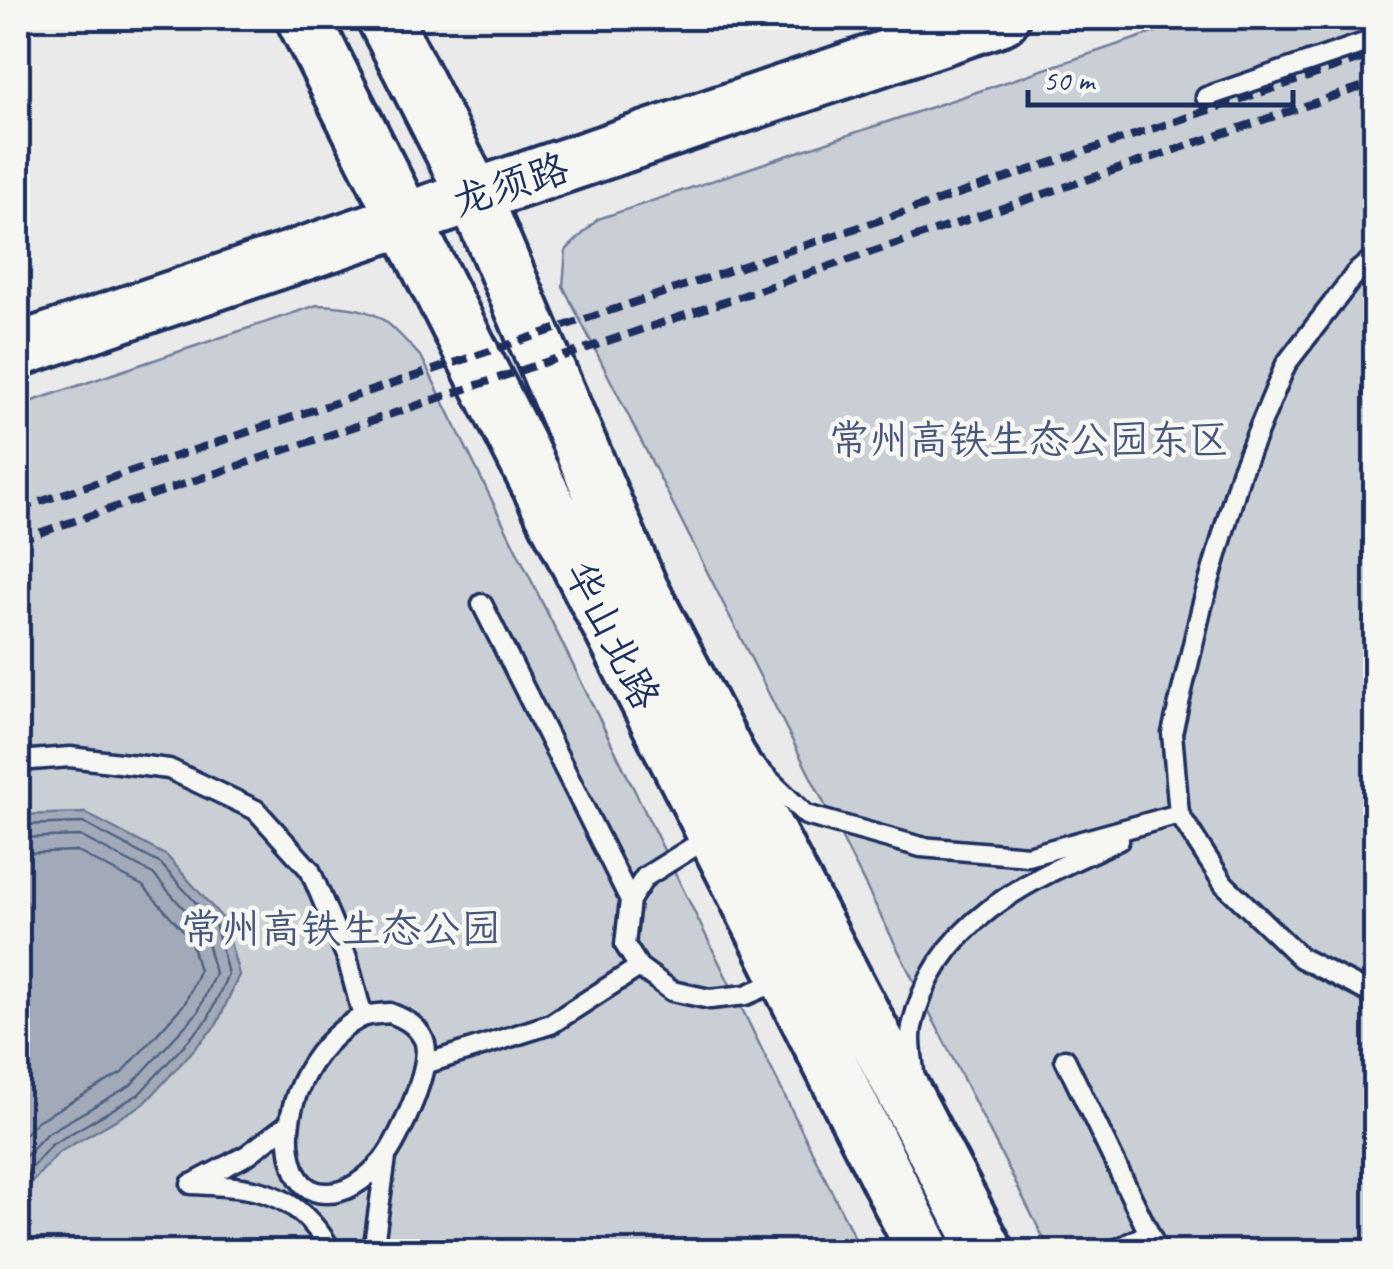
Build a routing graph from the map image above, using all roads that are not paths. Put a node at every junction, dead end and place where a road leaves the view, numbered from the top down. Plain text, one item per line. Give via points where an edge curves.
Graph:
1 (303, 18) edge
2 (384, 18) edge
3 (1002, 18) edge
4 (1376, 39) edge
5 (1206, 96) dead end
6 (474, 195) junction
7 (405, 220) junction
8 (1376, 256) edge
9 (18, 350) edge
10 (482, 604) dead end
11 (712, 726) junction
12 (18, 760) edge
13 (1179, 814) junction
14 (714, 834) junction
15 (630, 900) junction
16 (638, 968) junction
17 (786, 978) junction
18 (1376, 996) edge
19 (363, 1016) junction
20 (1065, 1058) dead end
21 (425, 1064) junction
22 (918, 1120) junction
23 (288, 1124) junction
24 (386, 1157) junction
25 (298, 1180) junction
26 (336, 1194) junction
27 (286, 1200) junction
28 (313, 1202) junction
29 (1149, 1232) junction
30 (335, 1252) edge
31 (374, 1252) edge
32 (925, 1252) edge
33 (987, 1252) edge
34 (1112, 1252) edge
35 (1158, 1252) edge

1 - 7 main road, 华山北路
2 - 6 main road, 华山北路
3 - 6 main road, 龙须路
4 - 5 lane
6 - 7 main road, 龙须路
6 - 11 main road, 华山北路 via 641,589
7 - 9 main road, 龙须路
7 - 14 main road, 华山北路
8 - 13 lane via 1286,364 1241,472 1172,733
10 - 15 lane
11 - 13 lane via 806,815 921,847 1028,856
11 - 22 main road, 华山北路
12 - 19 lane via 70,757 169,769 256,810 310,870
13 - 18 lane via 1224,884 1302,958
13 - 22 lane via 998,900 934,966 911,1030
14 - 15 lane via 645,877
14 - 17 main road, 华山北路
15 - 16 lane via 626,945
16 - 17 lane via 672,991 710,1000
16 - 21 lane via 552,1024
17 - 32 main road, 华山北路
19 - 21 lane via 390,1013 413,1023 426,1043
19 - 23 lane via 318,1056
20 - 29 lane
21 - 24 lane
22 - 33 main road, 华山北路
23 - 25 lane
23 - 27 lane via 191,1184 241,1186
24 - 26 lane
24 - 31 lane
25 - 26 lane via 314,1193
25 - 28 lane
26 - 28 lane
27 - 28 lane
27 - 30 lane via 317,1225
28 - 30 lane
29 - 34 lane
29 - 35 lane

